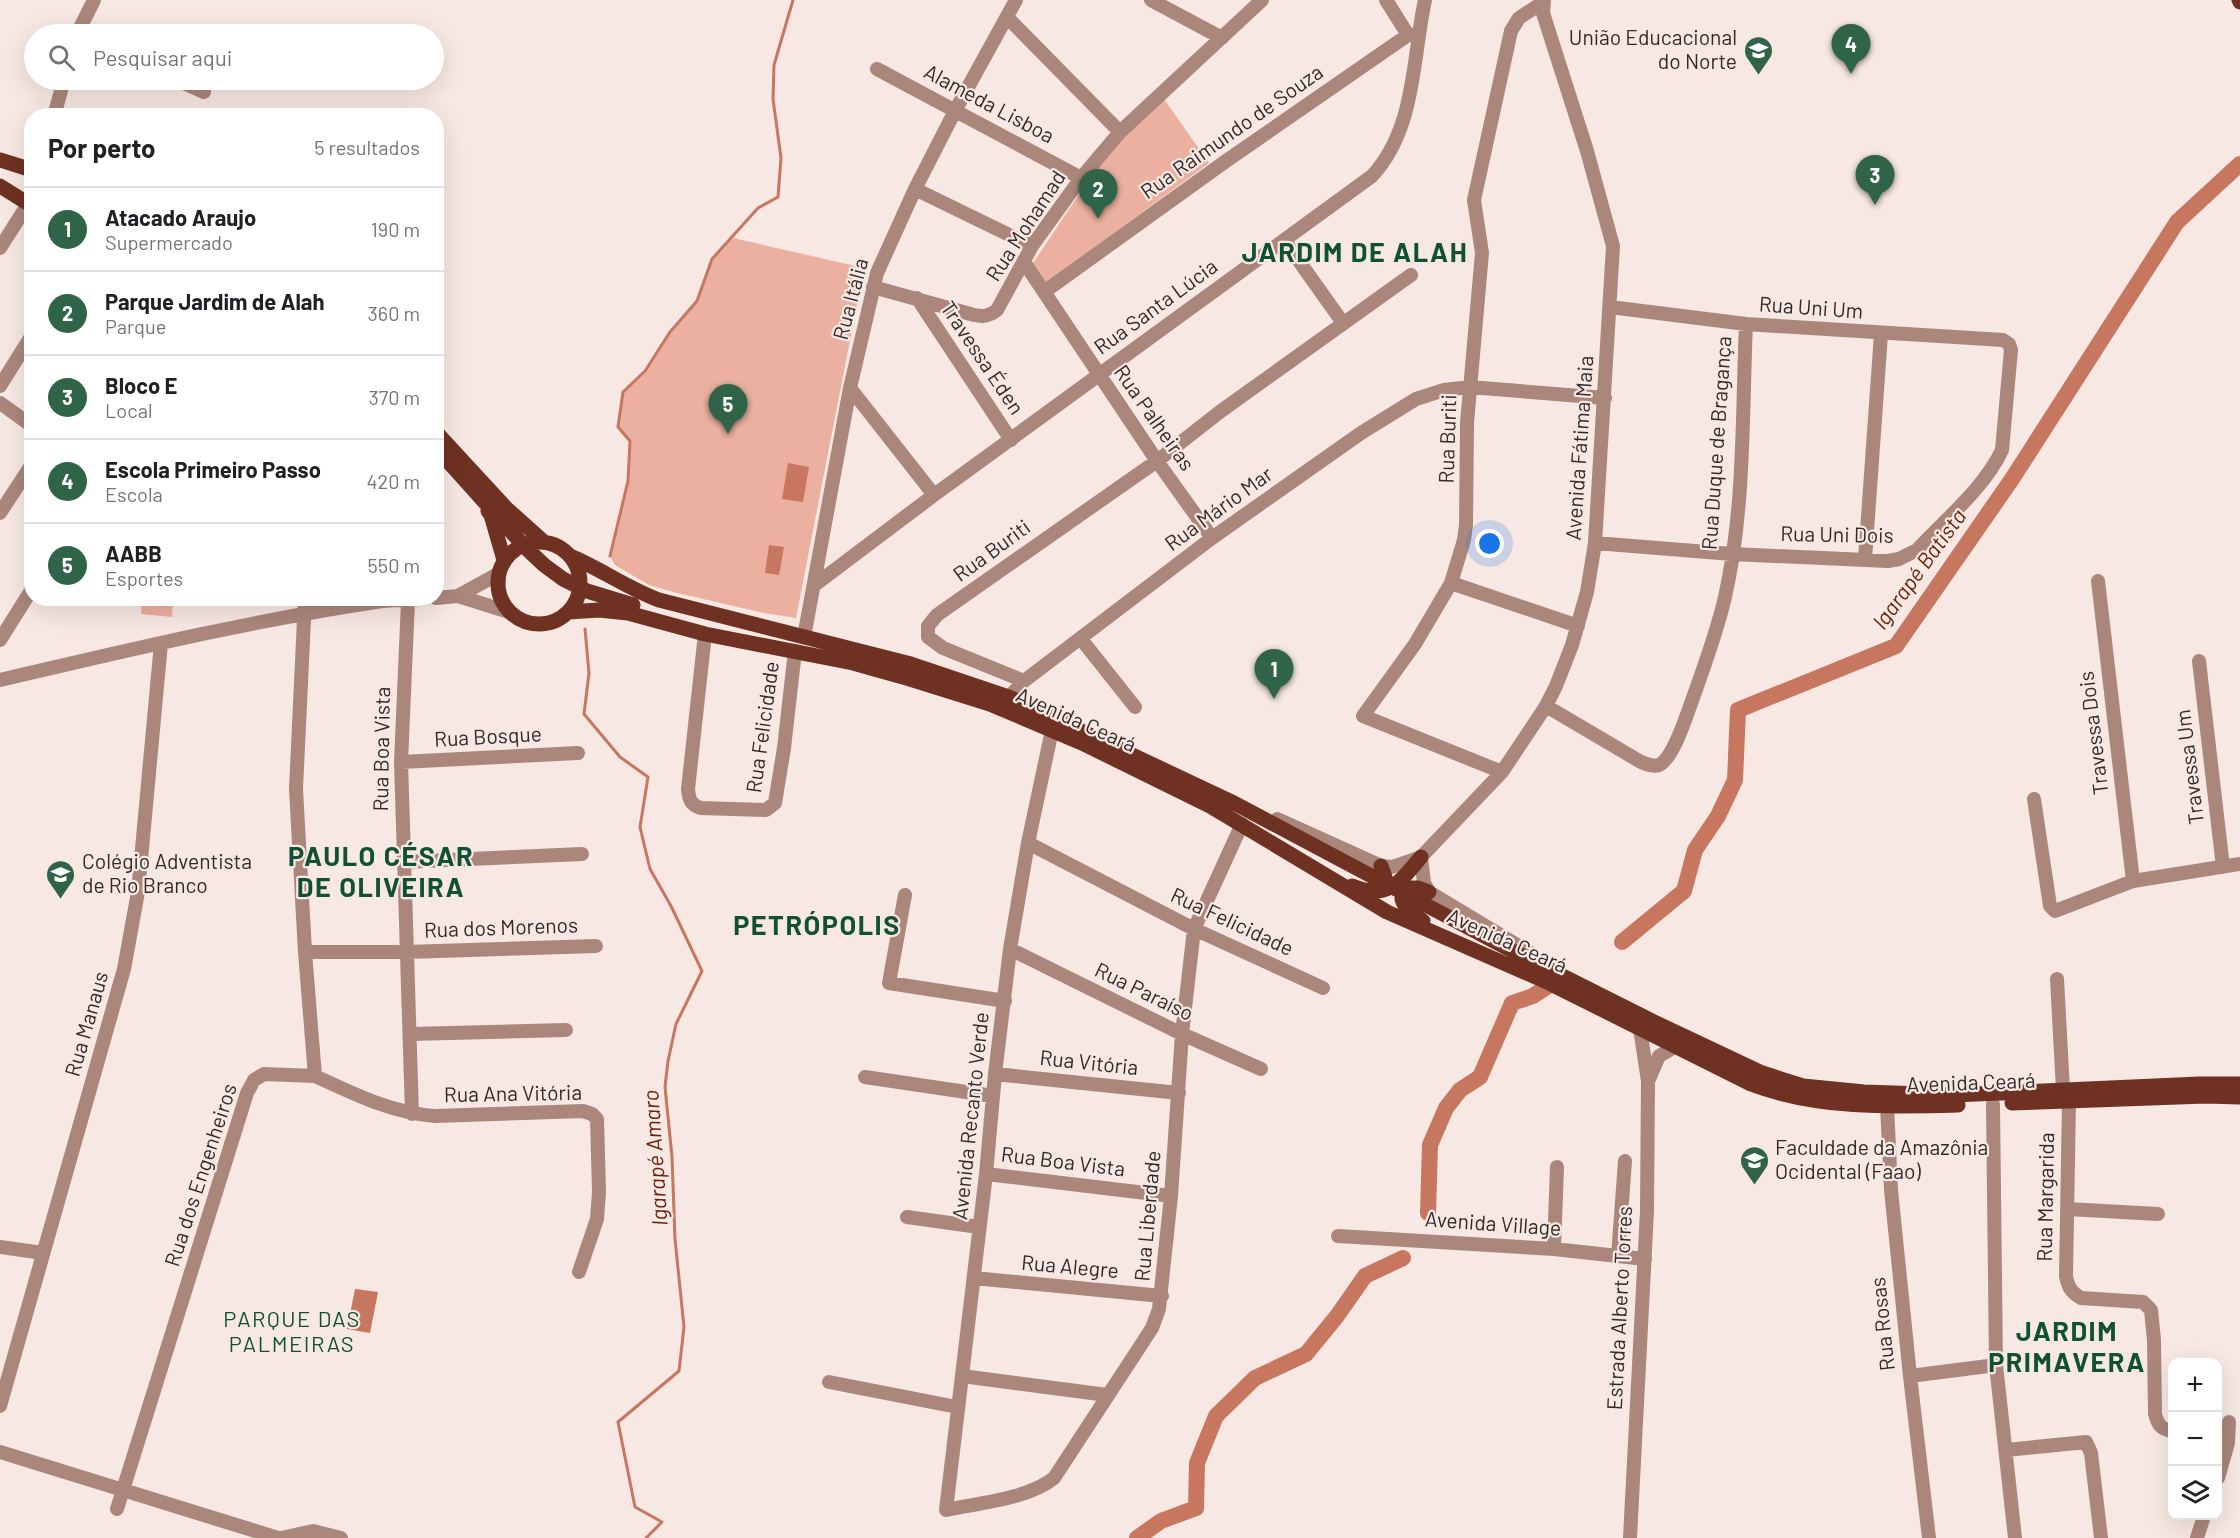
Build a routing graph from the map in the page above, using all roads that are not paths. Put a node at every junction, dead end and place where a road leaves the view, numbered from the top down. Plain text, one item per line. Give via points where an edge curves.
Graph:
1 (94, 0) edge
2 (1016, 0) edge
3 (1151, 0) edge
4 (1262, 0) edge
5 (1386, 0) edge
6 (1425, 0) edge
7 (1543, 1) edge
8 (1007, 17) junction
9 (82, 24) edge
10 (1413, 35) junction
11 (1222, 38) junction
12 (877, 69) dead end
13 (61, 90) edge
14 (200, 90) edge
15 (204, 92) dead end
16 (56, 108) edge
17 (956, 109) junction
18 (1119, 132) junction
19 (0, 160) edge
20 (24, 168) edge
21 (1081, 178) junction
22 (0, 186) edge
23 (915, 189) junction
24 (24, 197) edge
25 (24, 210) edge
26 (1284, 240) junction
27 (1032, 246) junction
28 (0, 248) edge
29 (1024, 262) junction
30 (1411, 275) dead end
31 (873, 287) junction
32 (1044, 292) junction
33 (917, 298) junction
34 (1610, 308) junction
35 (1343, 323) junction
36 (1746, 324) junction
37 (1881, 334) junction
38 (2009, 344) joint
39 (24, 348) edge
40 (1099, 375) junction
41 (0, 386) edge
42 (1470, 387) junction
43 (850, 388) junction
44 (1605, 398) junction
45 (0, 403) edge
46 (24, 420) edge
47 (1011, 440) junction
48 (444, 441) edge
49 (444, 457) edge
50 (1157, 461) junction
51 (444, 465) edge
52 (24, 476) edge
53 (934, 495) junction
54 (0, 513) edge
55 (1212, 538) junction
56 (544, 542) junction
57 (1595, 543) junction
58 (1732, 554) junction
59 (570, 556) junction
60 (1865, 559) junction
61 (501, 567) junction
62 (2098, 581) dead end
63 (1451, 583) junction
64 (816, 584) junction
65 (458, 596) junction
66 (444, 597) edge
67 (24, 602) edge
68 (304, 606) edge
69 (350, 606) edge
70 (408, 606) edge
71 (509, 612) junction
72 (568, 612) junction
73 (304, 614) junction
74 (1578, 626) junction
75 (705, 634) junction
76 (804, 636) junction
77 (1081, 639) junction
78 (0, 640) edge
79 (161, 643) junction
80 (791, 650) junction
81 (2199, 661) dead end
82 (0, 680) edge
83 (1024, 681) junction
84 (1009, 697) junction
85 (1546, 706) junction
86 (1135, 707) dead end
87 (1052, 730) junction
88 (578, 753) dead end
89 (401, 762) junction
90 (1503, 772) junction
91 (2034, 799) dead end
92 (1244, 815) junction
93 (1029, 843) junction
94 (582, 854) dead end
95 (1421, 856) junction
96 (402, 862) junction
97 (2240, 864) edge
98 (1380, 866) junction
99 (2223, 867) junction
100 (1322, 872) junction
101 (2133, 881) junction
102 (1375, 891) junction
103 (1430, 892) junction
104 (905, 895) dead end
105 (1194, 929) junction
106 (1465, 945) junction
107 (596, 946) dead end
108 (1011, 949) junction
109 (305, 952) junction
110 (406, 952) junction
111 (1545, 967) junction
112 (2057, 979) dead end
113 (1323, 988) dead end
114 (1005, 1001) junction
115 (1641, 1029) junction
116 (566, 1030) dead end
117 (410, 1034) junction
118 (1182, 1034) junction
119 (1675, 1047) junction
120 (1261, 1069) dead end
121 (995, 1074) junction
122 (315, 1076) junction
123 (865, 1077) dead end
124 (1648, 1080) junction
125 (2240, 1084) edge
126 (1179, 1093) junction
127 (2066, 1095) junction
128 (993, 1096) junction
129 (2240, 1097) edge
130 (1993, 1104) junction
131 (1887, 1106) junction
132 (412, 1114) junction
133 (1625, 1161) dead end
134 (1557, 1167) dead end
135 (986, 1174) junction
136 (1171, 1196) junction
137 (2068, 1209) junction
138 (2158, 1214) dead end
139 (907, 1217) dead end
140 (979, 1227) junction
141 (1338, 1236) dead end
142 (0, 1247) edge
143 (1554, 1249) junction
144 (43, 1253) junction
145 (1618, 1256) junction
146 (1645, 1259) junction
147 (579, 1272) dead end
148 (974, 1278) junction
149 (1162, 1296) junction
150 (1996, 1365) junction
151 (963, 1376) junction
152 (1910, 1376) junction
153 (4, 1378) edge
154 (829, 1382) dead end
155 (1107, 1395) junction
156 (0, 1406) edge
157 (957, 1407) junction
158 (2229, 1422) edge
159 (2168, 1430) edge
160 (2006, 1450) junction
161 (0, 1452) edge
162 (2221, 1466) edge
163 (123, 1490) junction
164 (117, 1509) dead end
165 (946, 1510) joint
166 (2202, 1520) edge
167 (280, 1538) edge
168 (341, 1538) edge
169 (1630, 1538) edge
170 (1929, 1538) edge
171 (2016, 1538) edge
172 (2101, 1538) edge
173 (2197, 1538) edge

1 - 9 street
2 - 8 street, Rua Itália
3 - 11 street
4 - 11 street, Rua Mohamad
5 - 10 street
6 - 10 street, Rua Santa Lúcia
7 - 34 street, Avenida Fátima Maia via 1546,23 1610,227
7 - 42 street, Rua Buriti via 1520,18 1511,31 1474,200 1482,253
8 - 17 street, Rua Itália
8 - 18 street
10 - 26 street, Rua Santa Lúcia via 1410,95 1385,159 1372,176
10 - 32 street, Rua Raimundo de Souza via 1226,161
11 - 18 street, Rua Mohamad
12 - 17 street, Alameda Lisboa
13 - 16 street
14 - 15 street
17 - 21 street, Alameda Lisboa
17 - 23 street, Rua Itália
18 - 21 street, Rua Mohamad
19 - 20 main road
21 - 27 street, Rua Mohamad
22 - 24 main road
23 - 27 street
23 - 31 street, Rua Itália
25 - 28 street
26 - 35 street
26 - 40 street, Rua Santa Lúcia
27 - 29 street, Rua Mohamad
29 - 32 street, Rua Palheiras
29 - 33 street, Rua Mohamad via 997,310 987,316
30 - 35 street, Rua Buriti
31 - 33 street, Rua Mohamad
31 - 43 street, Rua Itália
32 - 40 street, Rua Palheiras
33 - 47 street, Travessa Éden
34 - 36 street, Rua Uni Um
34 - 44 street, Avenida Fátima Maia
35 - 50 street, Rua Buriti
36 - 37 street, Rua Uni Um
36 - 58 street, Rua Duque de Bragança
37 - 38 street, Rua Uni Um via 2003,340
37 - 60 street
38 - 60 street, Rua Uni Dois via 2002,450 1996,463 1917,550 1899,559
39 - 41 street
40 - 47 street, Rua Santa Lúcia
40 - 50 street, Rua Palheiras
42 - 44 street
42 - 55 street, Rua Mário Mar via 1416,399
42 - 63 street, Rua Buriti via 1466,525
43 - 53 street
43 - 64 street, Rua Itália
44 - 57 street, Avenida Fátima Maia
45 - 46 street
47 - 53 street, Rua Santa Lúcia
48 - 56 main road via 506,508
49 - 80 main road via 526,548 563,579 613,600 750,635
50 - 55 street, Rua Palheiras
50 - 83 street, Rua Buriti via 937,615 928,626 928,637 942,648
51 - 61 main road via 491,515
52 - 54 street
53 - 64 street, Rua Santa Lúcia
55 - 77 street, Rua Mário Mar
56 - 59 main road
56 - 61 main road via 521,546
57 - 58 street, Rua Uni Dois
57 - 74 street, Avenida Fátima Maia
58 - 60 street, Rua Uni Dois
58 - 85 street, Rua Duque de Bragança via 1712,646 1679,736 1665,760 1658,765 1641,762
59 - 72 main road via 580,585
59 - 76 main road, Avenida Ceará via 659,600
61 - 65 street
61 - 71 main road via 500,597
62 - 101 street, Travessa Dois
63 - 74 street
63 - 90 street, Rua Buriti via 1415,644 1363,716
64 - 76 street, Rua Itália
65 - 66 street
65 - 71 street
67 - 78 street
68 - 73 street
69 - 73 street
70 - 89 street, Rua Boa Vista
71 - 72 main road via 526,622 541,624 556,621
72 - 75 main road via 615,611
73 - 79 street
73 - 109 street via 296,789
74 - 85 street, Avenida Fátima Maia
75 - 80 main road
75 - 80 street, Rua Felicidade via 688,789 689,800 701,808 766,810 775,803 784,748
76 - 84 main road, Avenida Ceará via 911,664
77 - 83 street, Rua Mário Mar
77 - 86 street
79 - 82 street
79 - 144 street, Rua Manaus via 138,891 124,969
80 - 87 main road, Avenida Ceará via 910,679 990,704
81 - 99 street, Travessa Um
83 - 84 street, Rua Mário Mar
84 - 92 main road, Avenida Ceará
85 - 90 street, Avenida Fátima Maia
87 - 92 main road, Avenida Ceará
87 - 93 street, Avenida Recanto Verde
88 - 89 street, Rua Bosque
89 - 96 street, Rua Boa Vista
90 - 95 street, Avenida Fátima Maia
91 - 101 street via 2053,910
92 - 98 street, Avenida Ceará via 1262,813
92 - 100 main road, Avenida Ceará
92 - 105 street, Rua Liberdade
92 - 111 main road, Avenida Ceará
93 - 105 street, Rua Felicidade
93 - 108 street, Avenida Recanto Verde
94 - 96 street
95 - 98 street via 1392,867
95 - 102 main road via 1390,888
95 - 103 street, Avenida Ceará via 1424,883
96 - 110 street, Rua Boa Vista
97 - 99 street
98 - 102 main road via 1385,877
99 - 101 street
100 - 102 main road via 1366,891
100 - 106 main road, Avenida Ceará via 1387,912
103 - 106 main road via 1408,888 1402,899 1404,905 1413,915
103 - 111 street, Avenida Ceará via 1533,955
104 - 114 street via 889,983
105 - 113 street, Rua Felicidade
105 - 118 street, Rua Liberdade
106 - 115 main road, Avenida Ceará
107 - 110 street, Rua dos Morenos
108 - 114 street, Avenida Recanto Verde
108 - 118 street, Rua Paraíso
109 - 110 street, Rua dos Morenos
109 - 122 street
110 - 117 street, Rua Boa Vista
111 - 127 main road, Avenida Ceará via 1735,1061 1803,1086 1943,1095
112 - 127 street, Rua Margarida
114 - 121 street, Avenida Recanto Verde
115 - 119 main road, Avenida Ceará
115 - 124 street, Estrada Alberto Torres
116 - 117 street
117 - 132 street, Rua Boa Vista
118 - 120 street, Rua Paraíso
118 - 126 street, Rua Liberdade
119 - 124 street, Estrada Alberto Torres via 1659,1056
119 - 131 main road, Avenida Ceará via 1774,1093 1814,1101
121 - 126 street, Rua Vitória
121 - 128 street, Avenida Recanto Verde
122 - 132 street, Rua Ana Vitória
122 - 163 street, Rua dos Engenheiros via 264,1074 254,1080 247,1093
123 - 128 street
124 - 146 street, Estrada Alberto Torres
125 - 127 main road, Avenida Ceará
126 - 136 street, Rua Liberdade
127 - 129 main road, Avenida Ceará
127 - 130 main road, Avenida Ceará
127 - 137 street, Rua Margarida
128 - 135 street, Avenida Recanto Verde
130 - 131 main road, Avenida Ceará
130 - 150 street
131 - 152 street, Rua Rosas via 1891,1190
132 - 147 street, Rua Ana Vitória via 592,1114 597,1119 599,1195 597,1219
133 - 145 street
134 - 143 street
135 - 136 street, Rua Boa Vista
135 - 140 street, Avenida Recanto Verde
136 - 149 street, Rua Liberdade
137 - 138 street
137 - 159 street, Rua Margarida via 2066,1276 2073,1293 2081,1298 2143,1302 2151,1310 2154,1414 2157,1423
139 - 140 street
140 - 148 street, Avenida Recanto Verde
141 - 143 street, Avenida Village
142 - 144 street
143 - 145 street, Avenida Village
144 - 153 street, Rua Manaus
145 - 146 street, Avenida Village
146 - 169 street, Estrada Alberto Torres
148 - 149 street, Rua Alegre
148 - 151 street, Avenida Recanto Verde
149 - 155 street, Rua Liberdade via 1152,1328
150 - 152 street
150 - 160 street
151 - 155 street
151 - 157 street, Avenida Recanto Verde
152 - 170 street, Rua Rosas
153 - 156 street, Rua Manaus
154 - 157 street
155 - 165 street, Rua Liberdade via 1054,1478 1043,1486
157 - 165 street, Avenida Recanto Verde
158 - 162 street
160 - 171 street
160 - 172 street via 2086,1442 2091,1453
161 - 163 street
163 - 164 street, Rua dos Engenheiros
163 - 167 street
166 - 173 street
167 - 168 street via 313,1531

